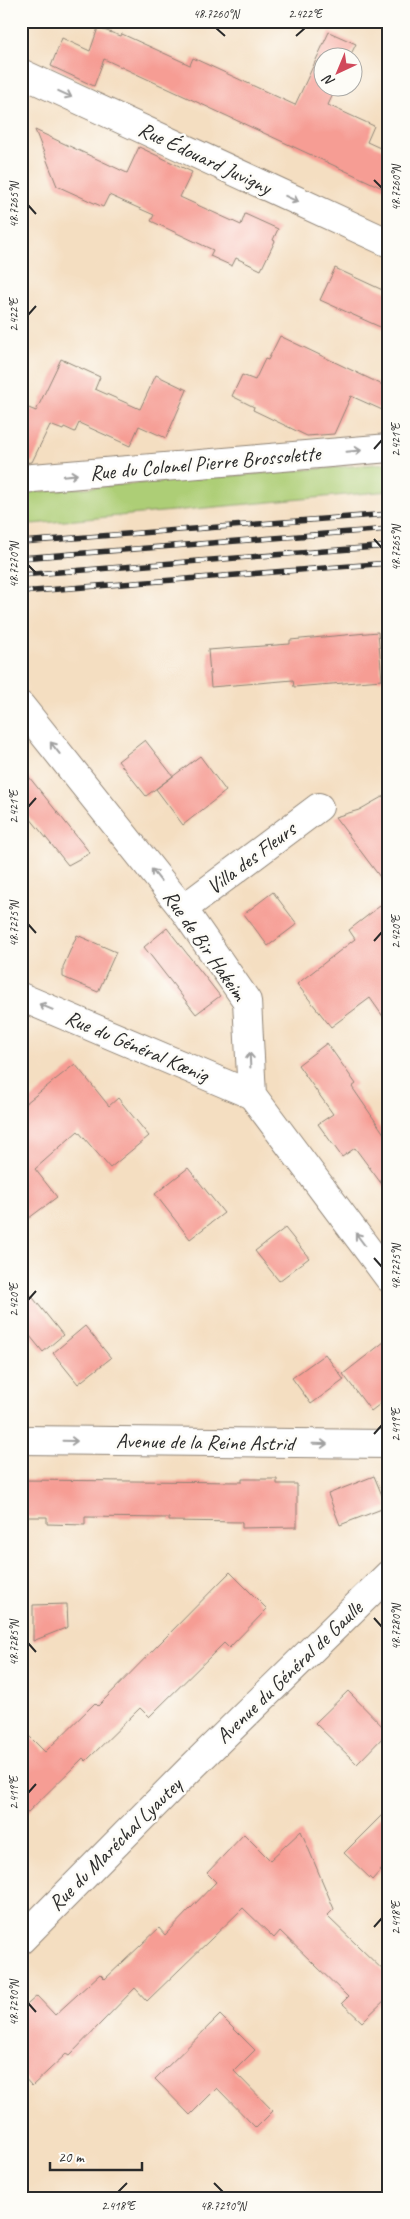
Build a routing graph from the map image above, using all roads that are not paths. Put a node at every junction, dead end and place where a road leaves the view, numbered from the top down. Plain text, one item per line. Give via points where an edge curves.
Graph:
1 (21, 73) edge
2 (389, 243) edge
3 (389, 448) edge
4 (21, 479) edge
5 (21, 706) edge
6 (319, 807) dead end
7 (183, 909) junction
8 (21, 997) edge
9 (252, 1096) junction
10 (389, 1278) edge
11 (21, 1440) edge
12 (389, 1444) edge
13 (389, 1574) edge
14 (189, 1770) joint
15 (21, 1940) edge

1 -> 2 street, Rue Édouard Juvigny
4 -> 3 street, Rue du Colonel Pierre Brossolette
7 -> 5 street, Rue de Bir Hakeim
6 - 7 street, Villa des Fleurs
9 -> 7 street, Rue de Bir Hakeim via 247,1001
9 -> 8 street, Rue du Général Kœnig
10 -> 9 street
11 -> 12 street, Avenue de la Reine Astrid
13 - 14 street, Avenue du Général de Gaulle
14 - 15 street, Rue du Maréchal Lyautey

